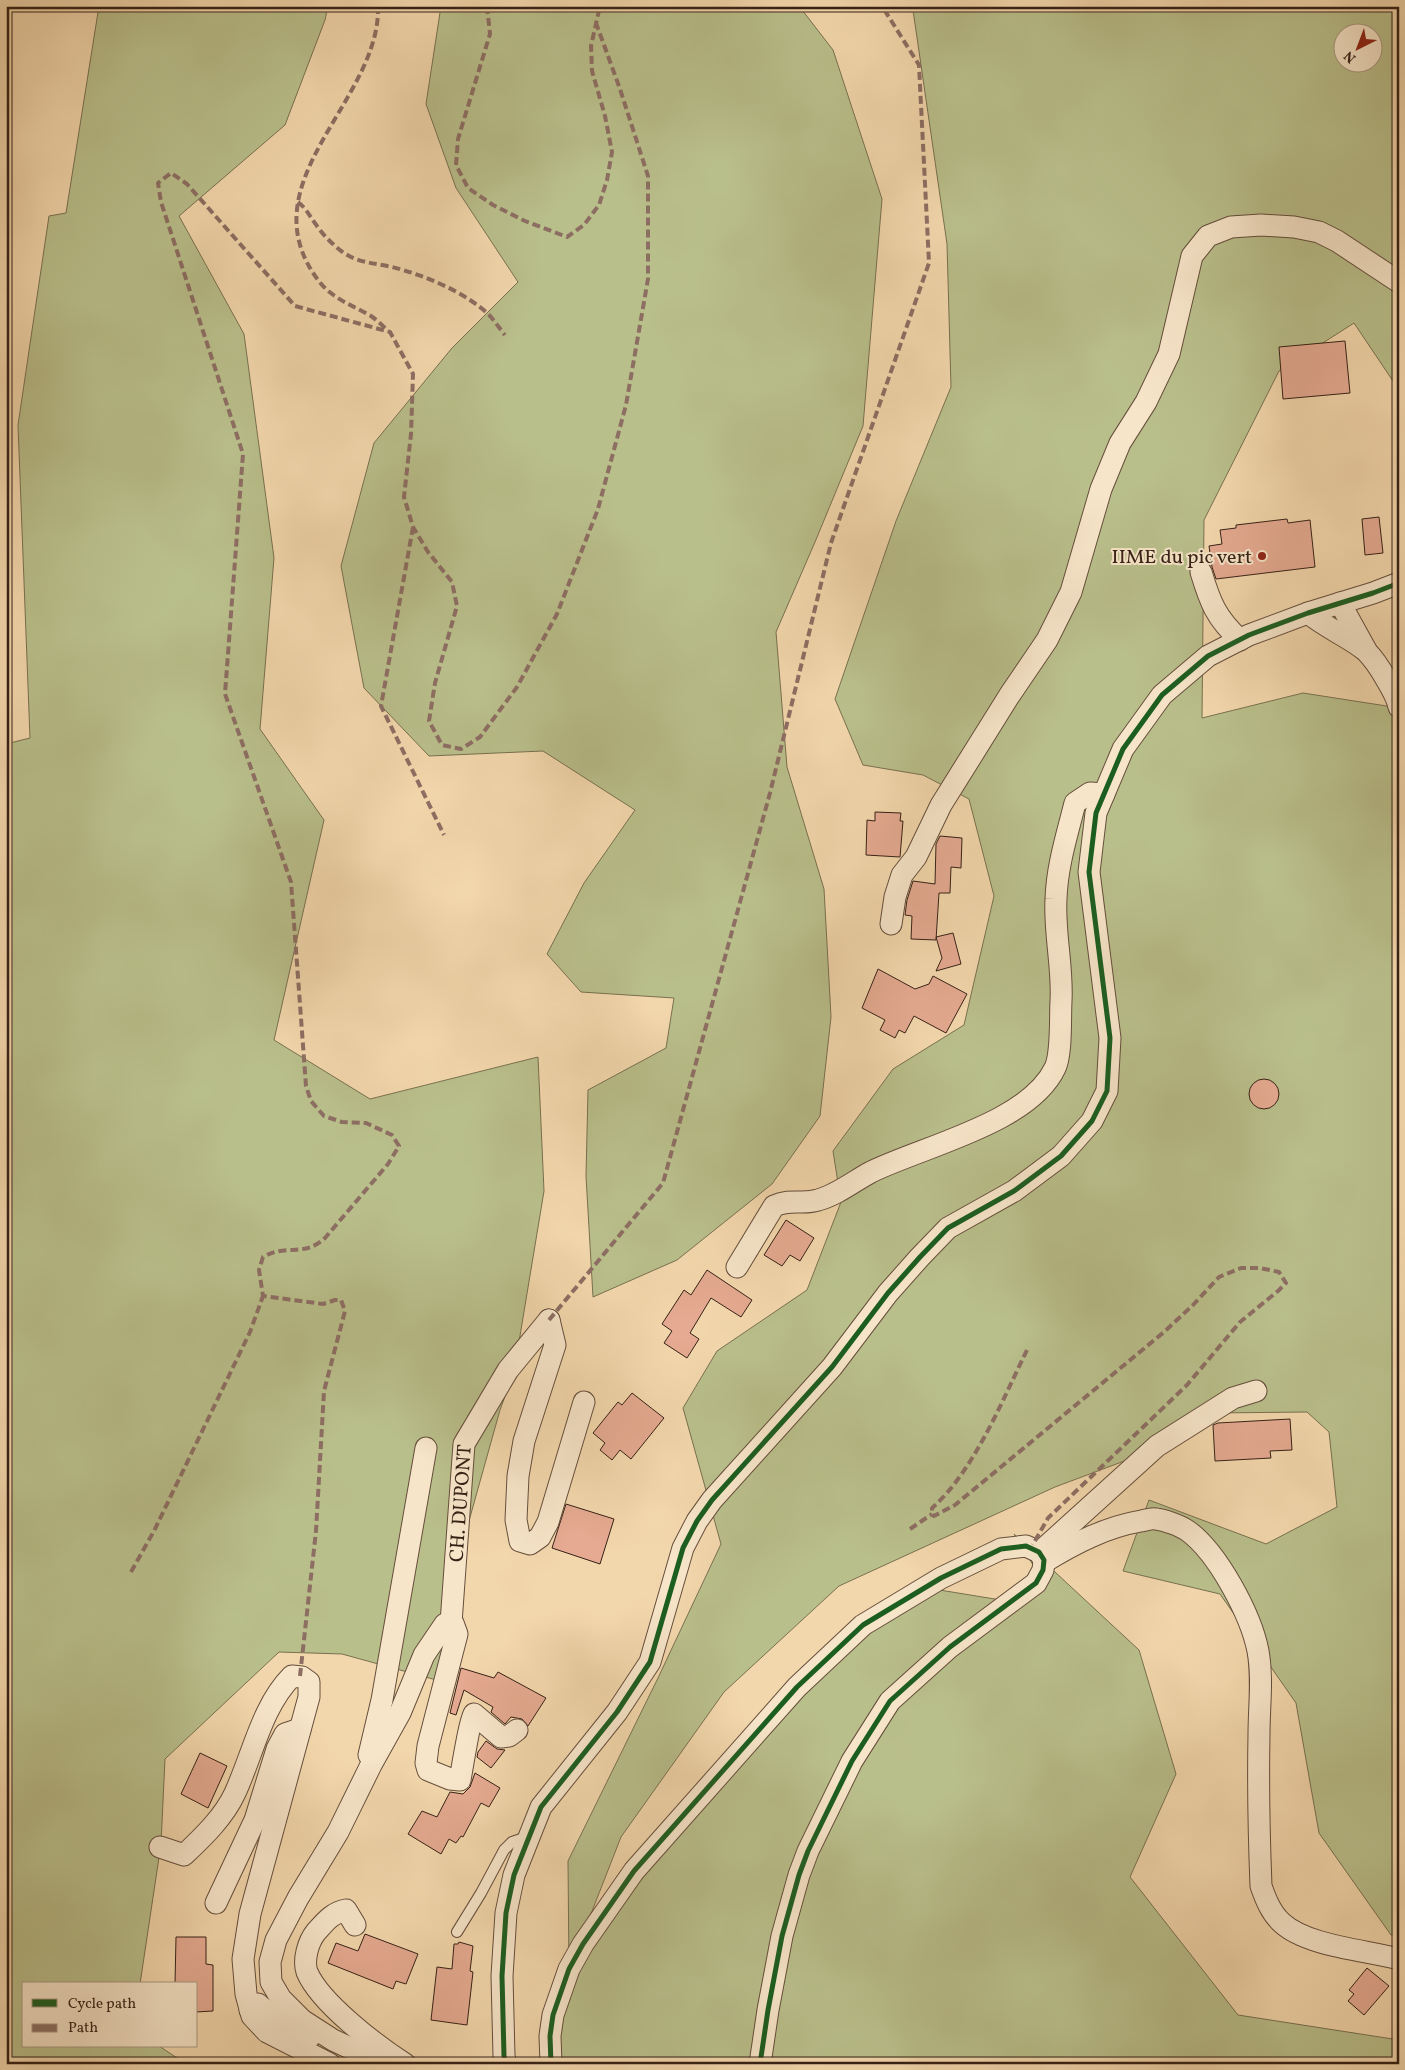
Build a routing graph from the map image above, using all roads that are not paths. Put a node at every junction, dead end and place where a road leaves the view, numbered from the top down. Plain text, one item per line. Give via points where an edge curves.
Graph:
1 (1399, 282) edge
2 (1201, 572) dead end
3 (1399, 582) edge
4 (1340, 603) junction
5 (1308, 614) junction
6 (1240, 640) junction
7 (1367, 652) junction
8 (1398, 703) edge
9 (1104, 794) junction
10 (891, 924) dead end
11 (738, 1267) dead end
12 (1256, 1391) dead end
13 (584, 1402) dead end
14 (426, 1448) dead end
15 (1042, 1557) junction
16 (451, 1623) junction
17 (300, 1729) junction
18 (517, 1730) dead end
19 (368, 1770) junction
20 (529, 1838) junction
21 (160, 1847) dead end
22 (216, 1903) dead end
23 (355, 1925) dead end
24 (457, 1932) dead end
25 (1399, 1959) edge
26 (250, 2010) junction
27 (333, 2040) junction
28 (330, 2064) edge
29 (384, 2064) edge
30 (405, 2064) edge
31 (506, 2064) edge
32 (551, 2064) edge
33 (760, 2064) edge

1 - 10 street via 1337,241 1294,226 1231,227 1208,236 1192,256 1169,354 1146,402 1120,443 1101,489 1071,592 1047,640 941,805 916,857 902,875
2 - 6 street via 1211,603
3 - 4 street
4 - 5 street
4 - 7 street
5 - 6 street
5 - 7 street
6 - 9 street via 1208,656 1162,695 1123,749
7 - 8 street
9 - 11 street via 1090,793 1075,803 1060,862 1056,899 1062,988 1060,1038 1056,1067 1041,1089 1015,1110 871,1172 825,1198 784,1201 774,1206
9 - 20 street via 1096,813 1089,872 1110,1038 1107,1091 1092,1121 1060,1156 1014,1190 948,1228 888,1293 832,1367 712,1500 683,1548 650,1662 616,1712 541,1807
12 - 15 street via 1233,1398 1157,1446
13 - 16 street, CH. DUPONT via 548,1522 540,1537 530,1544 520,1541 516,1520 518,1476 524,1441 555,1345 549,1320 508,1370 464,1444
14 - 19 street
15 - 25 street via 1127,1524 1156,1519 1188,1530 1212,1553 1248,1620 1257,1650 1261,1681 1261,1886 1268,1906 1281,1923 1298,1934
15 - 32 street via 1026,1546 1001,1549 941,1578 863,1625 797,1687 634,1871 583,1944 569,1969 553,2014
15 - 33 street via 1043,1570 1036,1583 950,1647 890,1701 852,1761 799,1875 782,1936
16 - 18 street, CH. DUPONT via 457,1634 428,1746 428,1770 460,1780 470,1719 474,1714 501,1737
16 - 19 street via 445,1624 424,1655 400,1713
17 - 21 street via 309,1697 309,1682 292,1676 282,1686 264,1721 235,1794 209,1830 184,1855
17 - 22 street via 285,1734 277,1749 255,1820
17 - 26 street via 250,1914 243,1959
19 - 27 street via 338,1832 276,1940 270,1962 271,1982 281,1999 302,2020
20 - 24 lane via 512,1842 504,1850
20 - 31 street via 514,1875 506,1912 502,1976
23 - 30 street via 346,1910 337,1912 326,1921 308,1948 307,1972 336,2010 384,2051
26 - 27 street via 258,2004 300,2034
26 - 28 street via 267,2032
27 - 29 street

